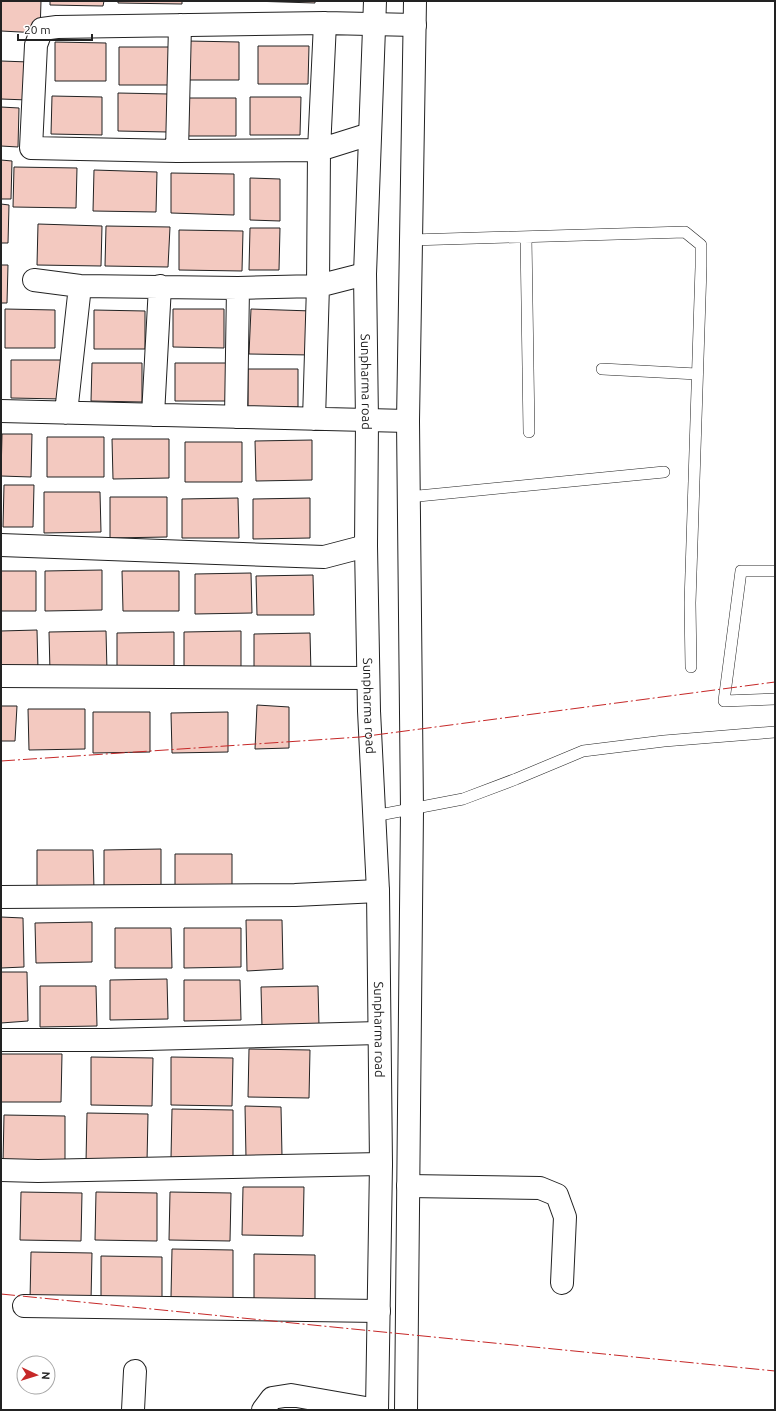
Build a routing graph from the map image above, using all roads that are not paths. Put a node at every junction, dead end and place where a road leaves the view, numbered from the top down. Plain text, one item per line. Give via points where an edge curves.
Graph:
1 (375, 1) edge
2 (415, 1) edge
3 (325, 23) junction
4 (180, 24) junction
5 (374, 24) junction
6 (415, 25) junction
7 (370, 134) junction
8 (319, 150) junction
9 (177, 151) junction
10 (526, 237) junction
11 (411, 240) junction
12 (364, 274) junction
13 (34, 280) dead end
14 (80, 286) junction
15 (160, 286) junction
16 (318, 286) junction
17 (238, 288) junction
18 (602, 369) dead end
19 (697, 374) junction
20 (1, 411) edge
21 (66, 413) junction
22 (153, 415) junction
23 (236, 417) junction
24 (314, 419) junction
25 (367, 421) junction
26 (408, 421) junction
27 (529, 432) dead end
28 (664, 472) dead end
29 (408, 497) junction
30 (1, 545) edge
31 (366, 546) junction
32 (775, 571) edge
33 (691, 667) dead end
34 (1, 676) edge
35 (368, 678) junction
36 (775, 699) edge
37 (775, 732) edge
38 (412, 810) junction
39 (374, 816) junction
40 (378, 891) junction
41 (1, 897) edge
42 (379, 1033) junction
43 (1, 1040) edge
44 (382, 1164) junction
45 (1, 1170) edge
46 (408, 1186) junction
47 (562, 1283) dead end
48 (24, 1306) dead end
49 (379, 1312) junction
50 (135, 1371) dead end
51 (133, 1410) edge
52 (264, 1410) edge
53 (377, 1410) edge
54 (406, 1410) edge

1 - 5 street, Sunpharma road
2 - 6 street
3 - 4 street
3 - 5 street
3 - 8 street
4 - 9 street
4 - 9 street via 42,29 36,45 31,148
5 - 6 street
5 - 7 street, Sunpharma road
6 - 11 street
7 - 8 street
7 - 12 street, Sunpharma road
8 - 9 street
8 - 16 street
10 - 11 lane
10 - 19 lane via 685,232 701,245
10 - 27 lane
11 - 26 street
12 - 16 street
12 - 25 street, Sunpharma road
13 - 14 street
14 - 15 street
14 - 21 street
15 - 17 street
15 - 22 street
16 - 17 street
16 - 24 street
17 - 23 street
18 - 19 lane
19 - 33 lane via 690,602
20 - 21 street
21 - 22 street
22 - 23 street
23 - 24 street
24 - 25 street
25 - 26 street
25 - 31 street, Sunpharma road
26 - 29 street
28 - 29 lane
29 - 38 street
30 - 31 street via 324,558
31 - 35 street, Sunpharma road
32 - 36 lane via 741,571 724,701
34 - 35 street
35 - 39 street, Sunpharma road
37 - 38 lane via 664,740 583,751 463,799
38 - 39 lane
38 - 46 street
39 - 40 street, Sunpharma road
40 - 41 street via 295,895
40 - 42 street, Sunpharma road
42 - 43 street
42 - 44 street, Sunpharma road
44 - 45 street
44 - 49 street, Sunpharma road
46 - 47 street via 540,1188 557,1195 565,1217
46 - 54 street
48 - 49 street
49 - 53 street, Sunpharma road
50 - 51 street
52 - 53 street via 272,1398 291,1396

